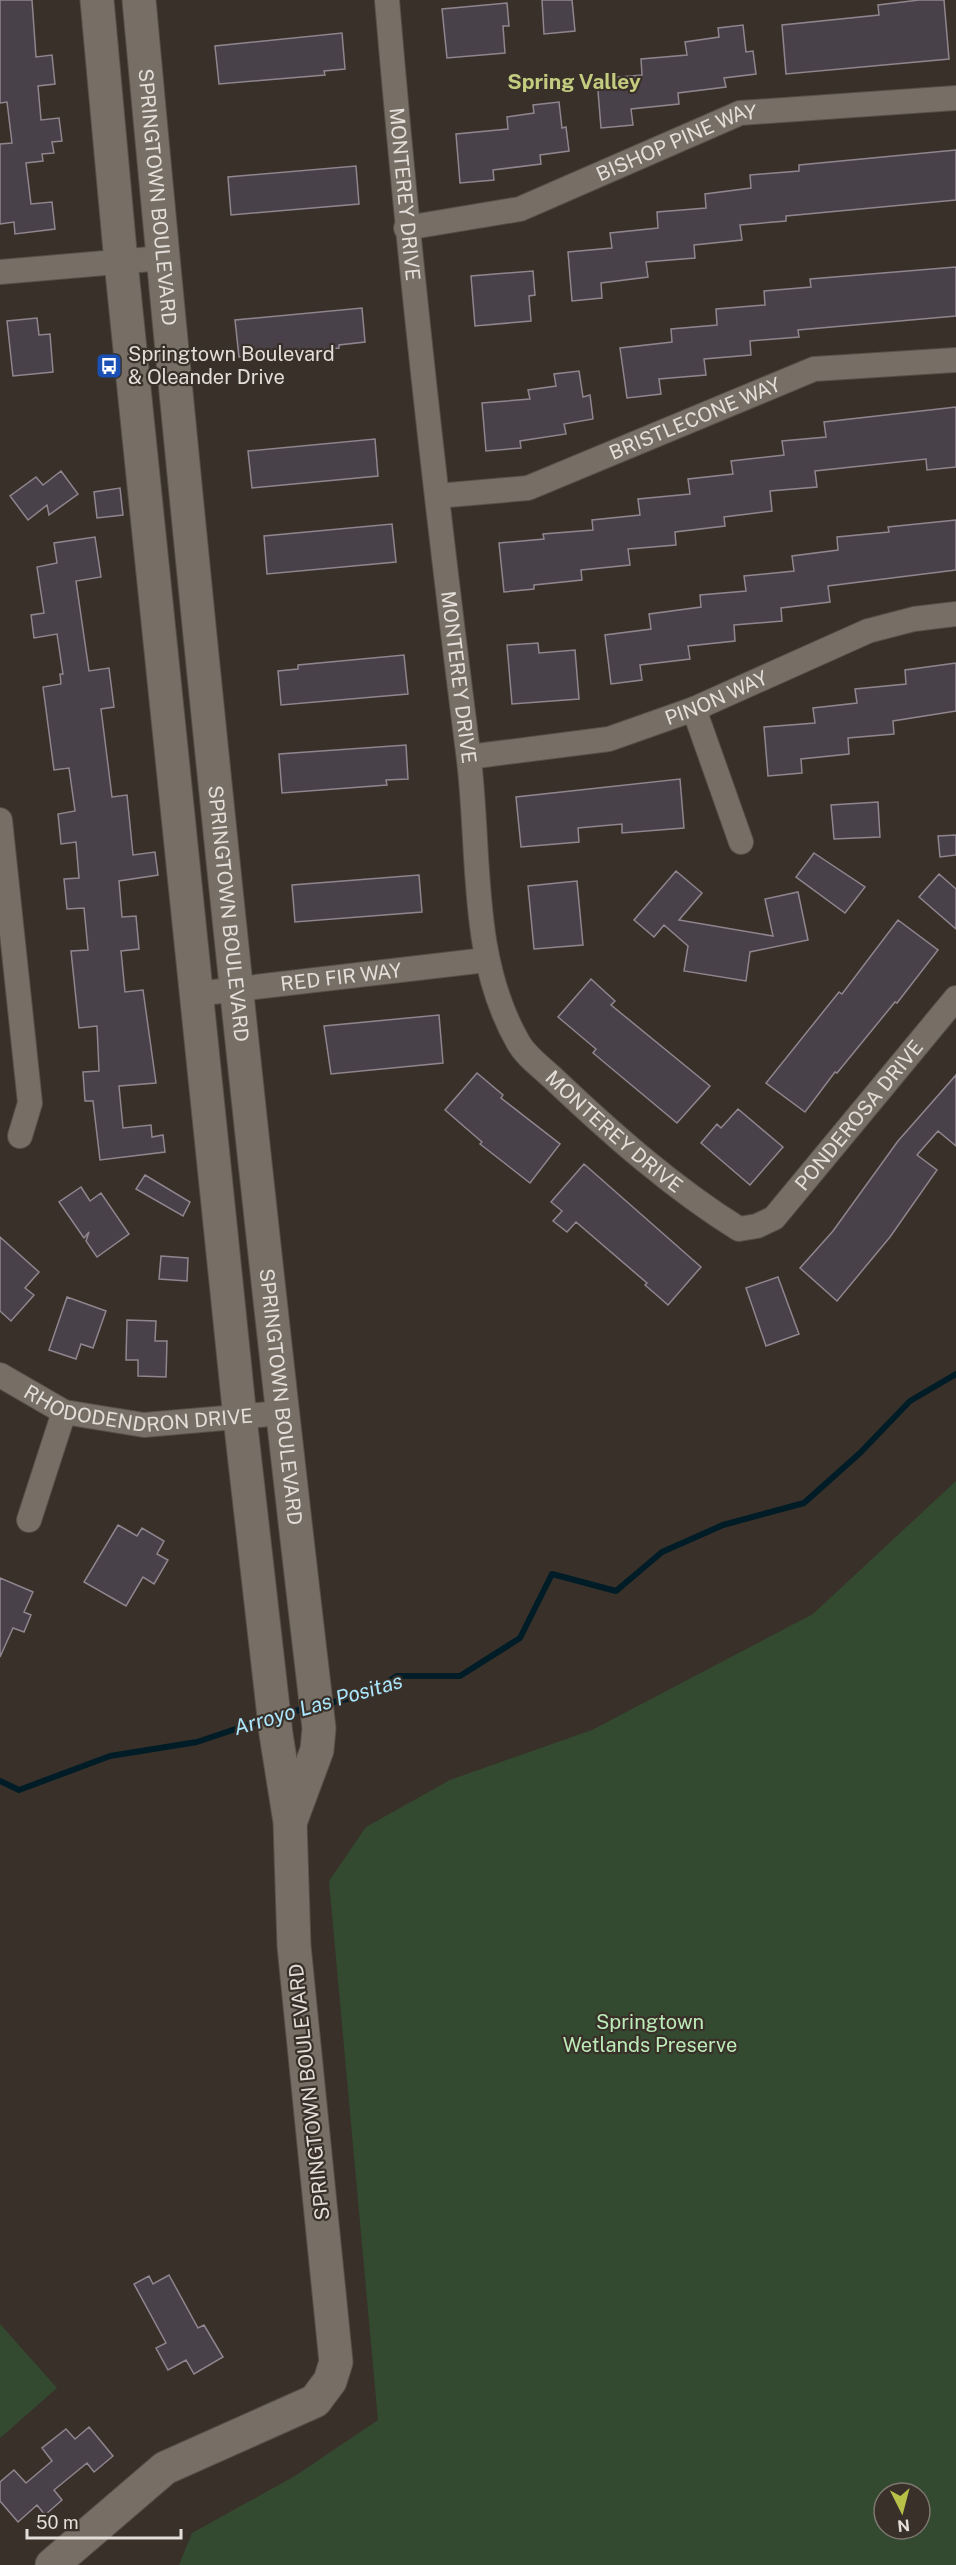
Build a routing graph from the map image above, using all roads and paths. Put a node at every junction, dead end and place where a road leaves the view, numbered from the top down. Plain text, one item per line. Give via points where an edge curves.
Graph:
1 (97, 0) edge
2 (139, 0) edge
3 (387, 0) edge
4 (956, 98) edge
5 (406, 228) junction
6 (163, 258) junction
7 (121, 262) junction
8 (0, 272) edge
9 (956, 360) edge
10 (437, 496) junction
11 (956, 614) edge
12 (694, 709) junction
13 (469, 757) junction
14 (1, 829) edge
15 (741, 843) dead end
16 (486, 960) junction
17 (238, 990) junction
18 (196, 994) junction
19 (956, 998) edge
20 (20, 1137) dead end
21 (757, 1226) joint
22 (0, 1375) edge
23 (63, 1412) junction
24 (281, 1413) junction
25 (240, 1418) junction
26 (29, 1520) dead end
27 (290, 1822) junction
28 (52, 2565) edge

1 - 7 street, SPRINGTOWN BOULEVARD
2 - 6 street, SPRINGTOWN BOULEVARD
3 - 5 street, MONTEREY DRIVE
4 - 5 street, BISHOP PINE WAY via 740,113 520,209
5 - 10 street, MONTEREY DRIVE
6 - 7 street
6 - 17 street, SPRINGTOWN BOULEVARD
7 - 8 street
7 - 18 street, SPRINGTOWN BOULEVARD
9 - 10 street, BRISTLECONE WAY via 814,369 528,488
10 - 13 street, MONTEREY DRIVE
11 - 12 street, PINON WAY via 914,619 868,631
12 - 13 street, PINON WAY via 609,739
12 - 15 street
13 - 16 street, MONTEREY DRIVE
14 - 20 street via 30,1103
16 - 17 street, RED FIR WAY
16 - 21 street, MONTEREY DRIVE via 499,1005 520,1047 643,1157 723,1219 739,1229
17 - 18 street, RED FIR WAY
17 - 24 street, SPRINGTOWN BOULEVARD
18 - 25 street, SPRINGTOWN BOULEVARD
19 - 21 street, PONDEROSA DRIVE via 774,1218
22 - 23 street, RHODODENDRON DRIVE
23 - 25 street, RHODODENDRON DRIVE via 144,1425
23 - 26 street
24 - 25 street, RHODODENDRON DRIVE
24 - 27 street, SPRINGTOWN BOULEVARD via 319,1728 317,1750
25 - 27 street, SPRINGTOWN BOULEVARD via 276,1734
27 - 28 street, SPRINGTOWN BOULEVARD via 294,1946 336,2362 330,2381 315,2401 165,2468

